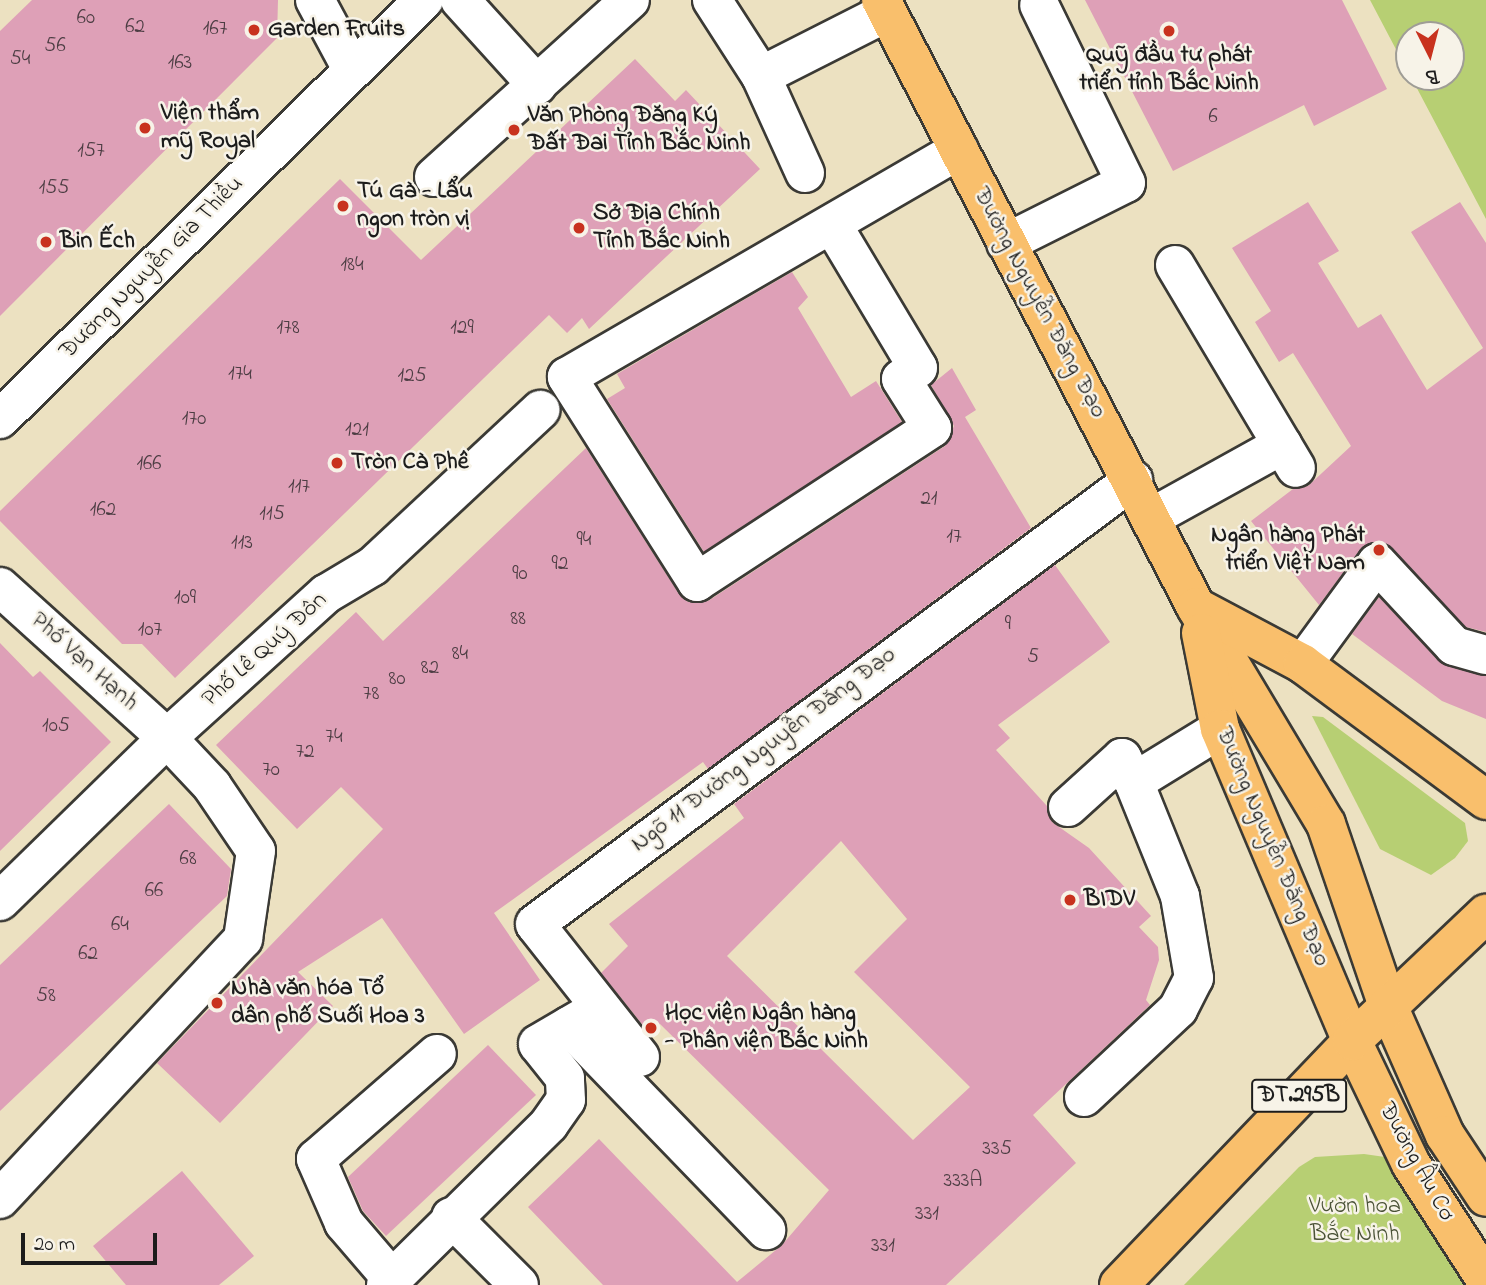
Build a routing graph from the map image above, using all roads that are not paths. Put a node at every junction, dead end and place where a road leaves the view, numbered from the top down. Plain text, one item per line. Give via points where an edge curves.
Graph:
1 (315, 0) edge
2 (424, 0) edge
3 (460, 0) edge
4 (630, 0) edge
5 (712, 0) edge
6 (1039, 5) dead end
7 (884, 6) edge
8 (352, 69) junction
9 (761, 76) junction
10 (537, 85) junction
11 (959, 150) junction
12 (805, 173) dead end
13 (434, 177) dead end
14 (833, 226) junction
15 (1006, 243) junction
16 (1175, 265) dead end
17 (540, 411) dead end
18 (0, 419) edge
19 (1133, 480) junction
20 (1152, 517) junction
21 (0, 587) edge
22 (1196, 607) junction
23 (1486, 655) edge
24 (1303, 664) junction
25 (1220, 729) junction
26 (167, 738) junction
27 (1134, 782) junction
28 (1486, 800) edge
29 (1068, 807) dead end
30 (0, 901) edge
31 (1486, 914) edge
32 (1388, 1006) junction
33 (583, 1018) junction
34 (1352, 1041) junction
35 (437, 1054) dead end
36 (640, 1057) dead end
37 (1084, 1097) dead end
38 (1486, 1197) edge
39 (0, 1199) edge
40 (451, 1217) junction
41 (766, 1230) dead end
42 (1486, 1280) edge
43 (389, 1282) edge
44 (519, 1285) edge
45 (1119, 1285) edge

1 - 8 street
2 - 8 street, Đường Nguyễn Gia Thiều
3 - 10 street
4 - 10 street
5 - 9 street
6 - 15 street via 1126,183
7 - 9 street
7 - 11 main road, Đường Nguyễn Đăng Đạo
8 - 18 street, Đường Nguyễn Gia Thiều
9 - 12 street
10 - 13 street
11 - 14 street
11 - 15 main road, Đường Nguyễn Đăng Đạo
14 - 14 street via 567,377 697,582 932,428 901,379 918,368
15 - 19 main road, Đường Nguyễn Đăng Đạo
16 - 20 street via 1289,457
17 - 26 street, Phố Lê Quý Đôn via 373,566 326,594
19 - 20 main road, Đường Nguyễn Đăng Đạo
19 - 33 street, Ngõ 11 Đường Nguyễn Đăng Đạo via 535,924
20 - 22 main road, Đường Nguyễn Đăng Đạo
21 - 26 street, Phố Vạn Hạnh
22 - 24 main road
22 - 25 main road, Đường Nguyễn Đăng Đạo
22 - 32 main road, Đường Nguyễn Đăng Đạo via 1326,824
23 - 24 street via 1454,646 1377,563
24 - 28 main road
25 - 27 street
25 - 34 main road, Đường Nguyễn Đăng Đạo
26 - 30 street, Phố Lê Quý Đôn
26 - 39 street, Phố Vạn Hạnh via 239,821 256,851 243,939
27 - 29 street via 1122,758
27 - 37 street via 1180,896 1194,978 1178,1009
31 - 32 main road, ĐT.295B
32 - 34 main road, ĐT.295B
32 - 38 main road, Đường Âu Cơ via 1445,1135
33 - 36 street, Ngõ 11 Đường Nguyễn Đăng Đạo
33 - 40 street via 538,1044 565,1078 566,1100
33 - 41 street
34 - 42 main road, Đường Âu Cơ via 1411,1164
34 - 45 main road, ĐT.295B
35 - 43 street via 316,1159 344,1223
40 - 43 street
40 - 44 street

